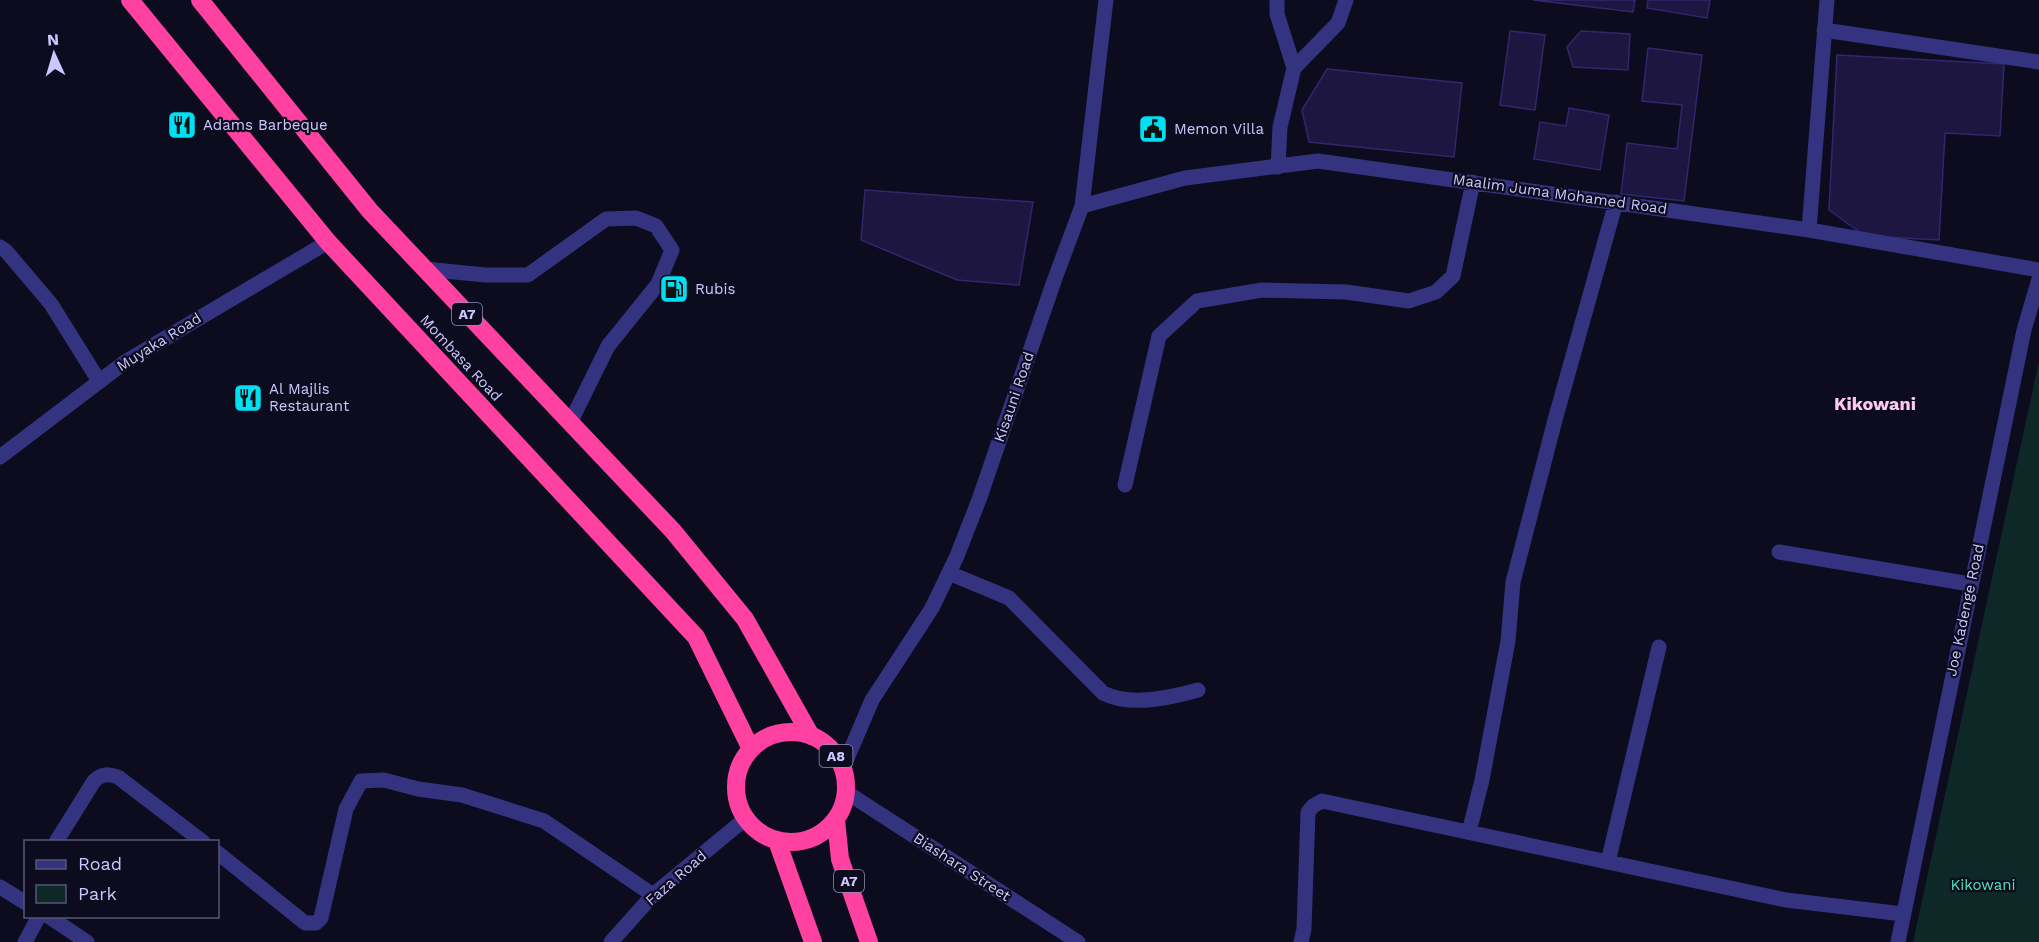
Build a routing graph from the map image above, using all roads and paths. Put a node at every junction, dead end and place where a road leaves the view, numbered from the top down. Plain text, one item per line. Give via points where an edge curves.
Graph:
1 (130, 0) edge
2 (200, 0) edge
3 (1106, 0) edge
4 (1277, 0) edge
5 (1346, 0) edge
6 (1827, 0) edge
7 (1824, 30) junction
8 (2039, 62) edge
9 (1294, 68) junction
10 (1278, 167) junction
11 (1473, 182) junction
12 (1616, 202) junction
13 (1082, 206) junction
14 (1809, 230) junction
15 (328, 242) junction
16 (0, 247) edge
17 (425, 269) junction
18 (2039, 270) edge
19 (2039, 279) edge
20 (99, 381) junction
21 (570, 423) junction
22 (0, 457) edge
23 (1125, 485) dead end
24 (1779, 552) dead end
25 (949, 573) junction
26 (1970, 584) junction
27 (1659, 647) dead end
28 (1198, 690) dead end
29 (811, 736) junction
30 (751, 749) junction
31 (843, 768) junction
32 (846, 792) junction
33 (745, 819) junction
34 (836, 820) junction
35 (1469, 832) junction
36 (57, 840) edge
37 (200, 840) edge
38 (777, 840) junction
39 (219, 854) edge
40 (1608, 862) junction
41 (0, 887) edge
42 (653, 896) junction
43 (23, 897) edge
44 (1903, 914) junction
45 (38, 918) edge
46 (51, 918) edge
47 (25, 942) edge
48 (87, 942) edge
49 (611, 942) edge
50 (813, 942) edge
51 (869, 942) edge
52 (1078, 942) edge
53 (1301, 942) edge
54 (1898, 942) edge

1 - 15 highway, Mombasa Road
2 - 17 highway, A7 via 370,212
3 - 13 street, Kisauni Road
4 - 9 street via 1277,14
5 - 9 street via 1338,23
6 - 7 street
7 - 8 street
7 - 14 street
9 - 10 street via 1280,126
10 - 11 street, Maalim Juma Mohamed Road via 1318,161
10 - 13 street, Maalim Juma Mohamed Road via 1185,178
11 - 12 street, Maalim Juma Mohamed Road
11 - 23 street via 1453,276 1436,292 1409,301 1346,292 1262,290 1197,301 1159,336
12 - 14 street, Maalim Juma Mohamed Road
12 - 35 street via 1513,582 1508,641
13 - 25 street, Kisauni Road via 980,497
14 - 18 street, Maalim Juma Mohamed Road
15 - 20 street, Muyaka Road
15 - 30 highway, Mombasa Road via 696,637
16 - 20 street via 51,304
17 - 21 highway, A7
17 - 21 street via 528,275 606,219 636,218 657,226 672,250 658,284 608,346
19 - 26 street, Joe Kadenge Road via 2024,330
20 - 22 street, Muyaka Road
21 - 29 highway, A7 via 673,531 745,619
24 - 26 street
25 - 28 street via 1009,598 1110,697 1154,699
25 - 31 street, Kisauni Road via 932,608 872,700
26 - 44 street, Joe Kadenge Road
27 - 40 street
29 - 30 highway, A8 via 779,734
29 - 31 highway, A8 via 830,749
30 - 33 highway via 736,783
31 - 32 highway, A8
32 - 34 highway, A8
32 - 52 street, Biashara Street
33 - 38 highway via 765,836
33 - 42 street, Faza Road
34 - 38 highway via 810,839
34 - 51 highway, A7 via 840,859
35 - 40 street
35 - 53 street via 1322,801 1313,806 1308,813
36 - 37 street via 94,781 108,774 118,777
38 - 50 highway
39 - 42 street via 305,923 316,923 321,918 352,795 361,781 384,780 462,795 544,821
40 - 44 street via 1786,900
41 - 43 street
42 - 49 street, Faza Road
44 - 54 street, Joe Kadenge Road
45 - 47 street
46 - 48 street

